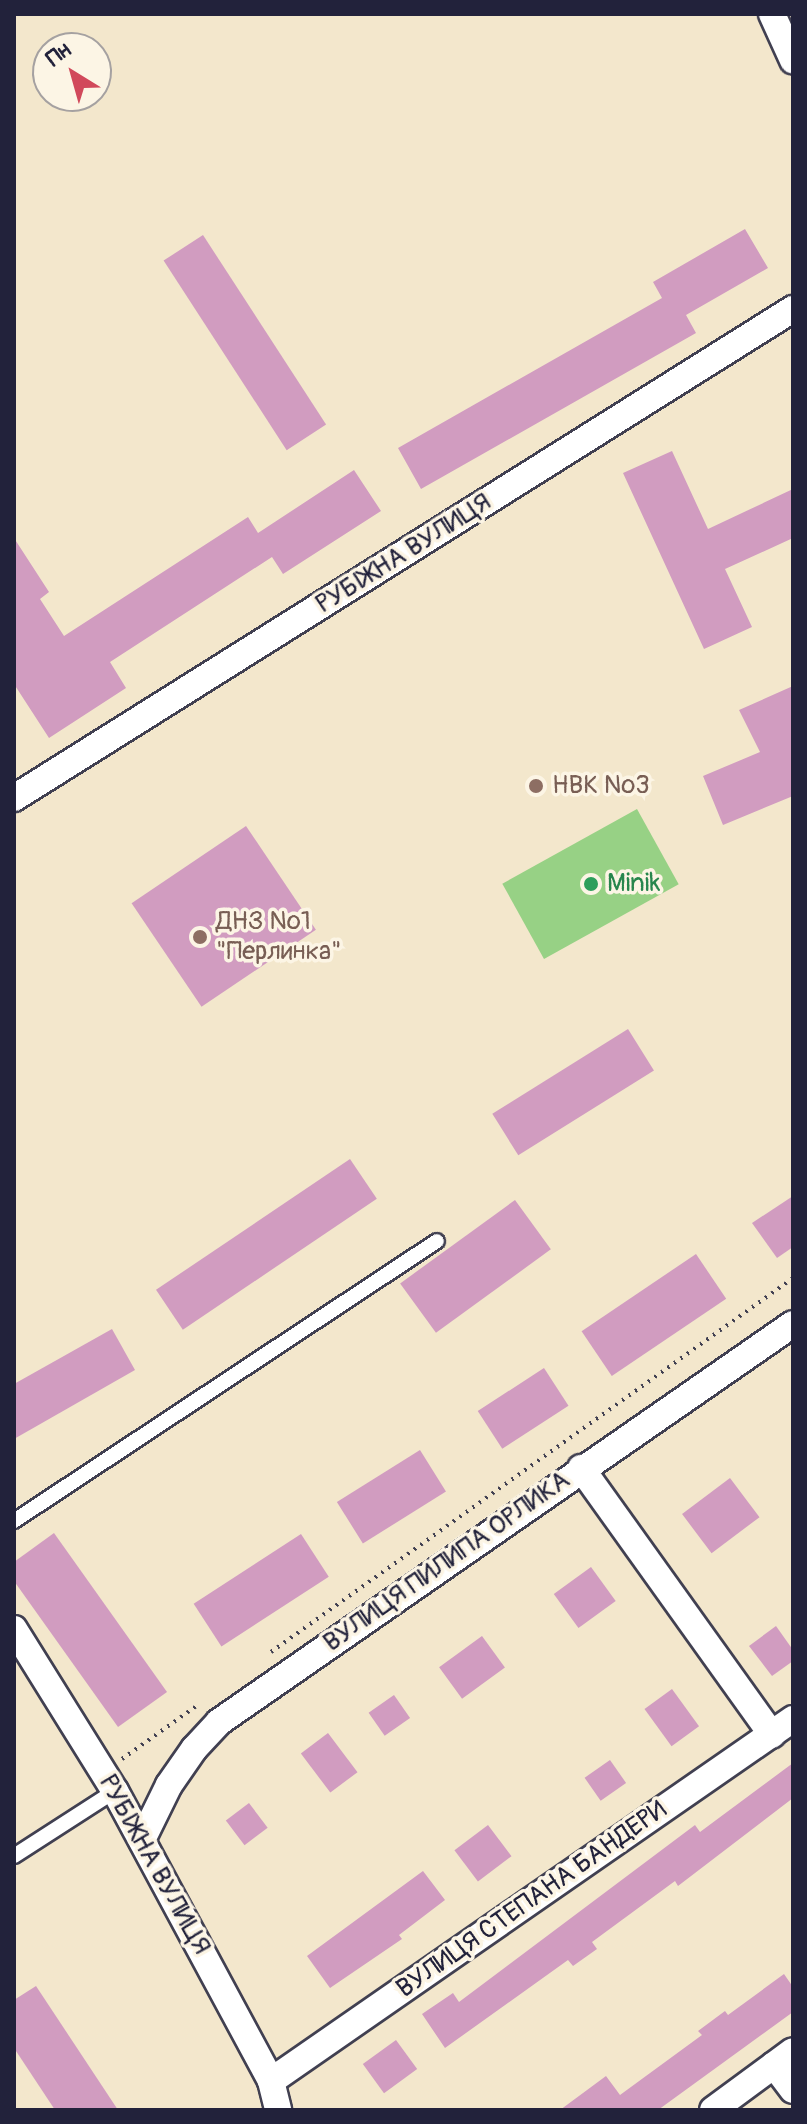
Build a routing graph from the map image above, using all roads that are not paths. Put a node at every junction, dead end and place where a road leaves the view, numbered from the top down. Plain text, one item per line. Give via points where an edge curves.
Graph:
1 (772, 14) edge
2 (793, 60) edge
3 (793, 309) edge
4 (14, 798) edge
5 (437, 1241) dead end
6 (793, 1324) edge
7 (581, 1468) junction
8 (14, 1521) edge
9 (14, 1629) edge
10 (783, 1727) edge
11 (110, 1782) junction
12 (142, 1840) junction
13 (14, 1856) edge
14 (784, 2058) edge
15 (271, 2081) junction
16 (793, 2090) edge
17 (278, 2110) edge
18 (713, 2110) edge

1 - 2 street
3 - 4 street, РУБІЖНА ВУЛИЦЯ
5 - 8 lane
6 - 7 street, ВУЛИЦЯ ПИЛИПА ОРЛИКА
7 - 10 street
7 - 12 street, ВУЛИЦЯ ПИЛИПА ОРЛИКА via 219,1722 169,1785
9 - 11 street, РУБІЖНА ВУЛИЦЯ
10 - 15 street, ВУЛИЦЯ СТЕПАНА БАНДЕРИ
11 - 12 street, РУБІЖНА ВУЛИЦЯ
11 - 13 lane
12 - 15 street, РУБІЖНА ВУЛИЦЯ
14 - 16 street
14 - 18 street
15 - 17 street, РУБІЖНА ВУЛИЦЯ

